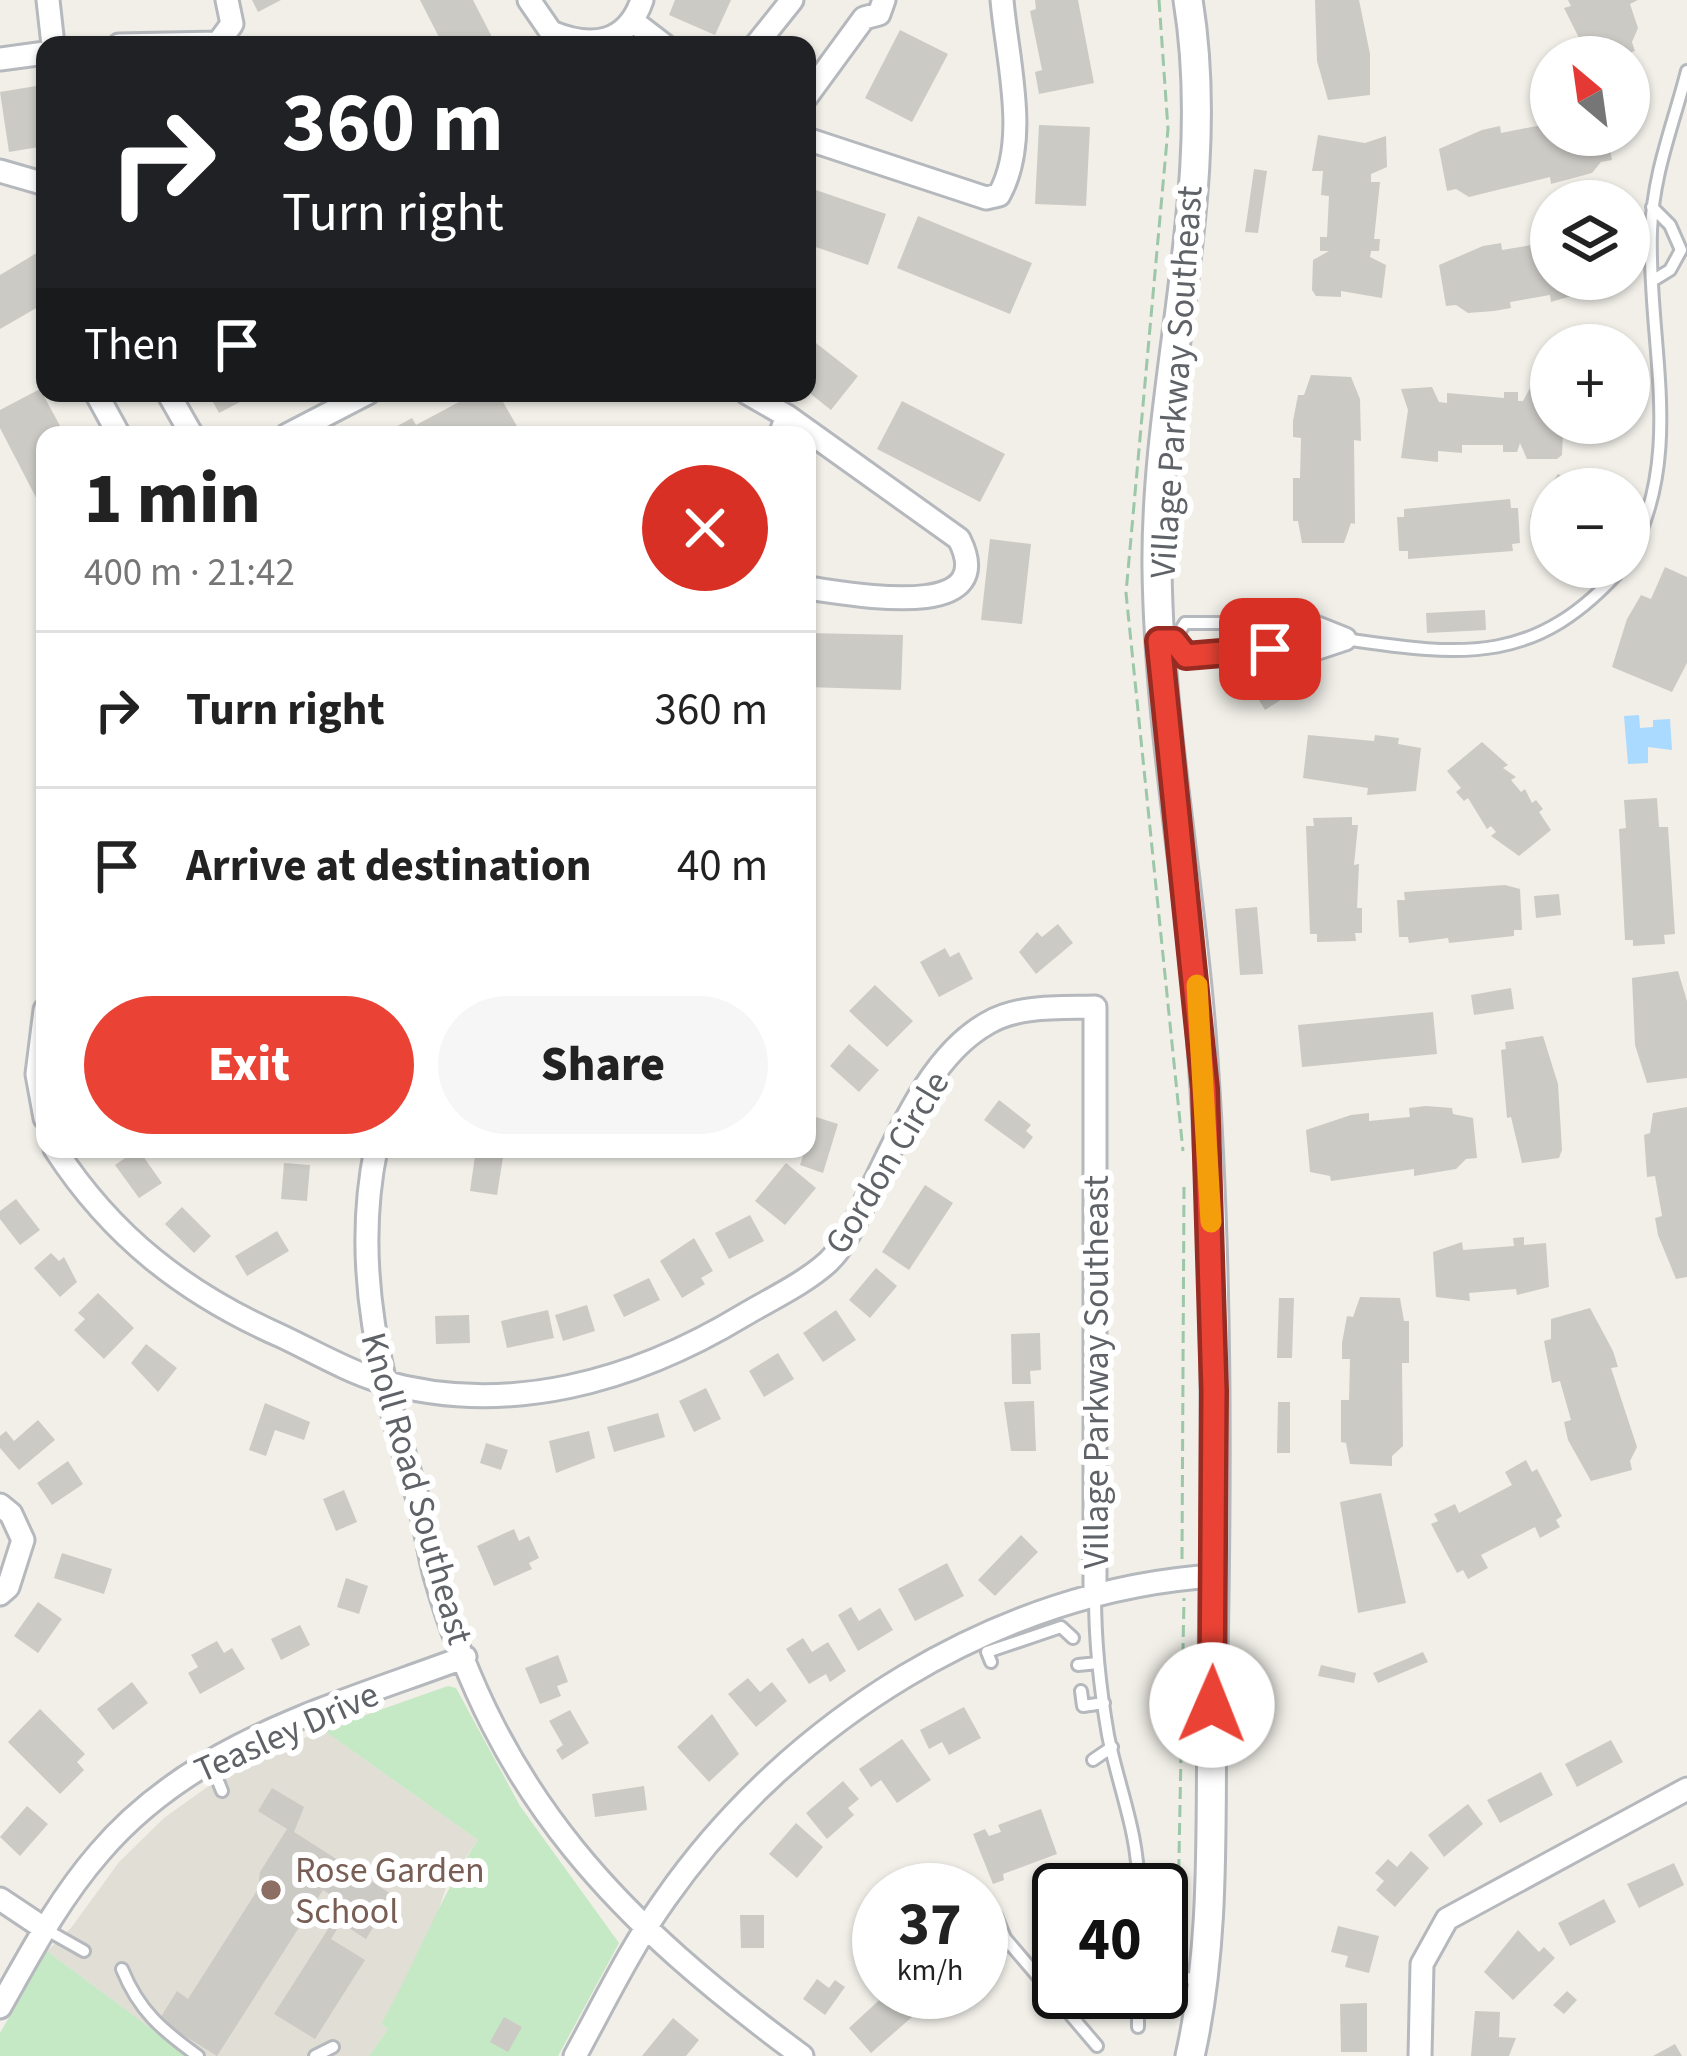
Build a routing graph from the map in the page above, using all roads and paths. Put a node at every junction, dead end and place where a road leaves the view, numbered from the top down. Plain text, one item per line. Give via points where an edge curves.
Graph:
1 (48, 0) edge
2 (227, 0) edge
3 (530, 0) edge
4 (642, 0) edge
5 (791, 0) edge
6 (884, 0) edge
7 (1002, 0) edge
8 (1159, 0) edge
9 (1188, 0) edge
10 (634, 22) junction
11 (52, 36) edge
12 (223, 36) edge
13 (568, 36) edge
14 (616, 36) edge
15 (652, 36) edge
16 (763, 36) edge
17 (36, 54) edge
18 (0, 59) edge
19 (1687, 71) edge
20 (816, 84) edge
21 (816, 142) edge
22 (0, 170) edge
23 (36, 181) edge
24 (1652, 206) junction
25 (1652, 281) junction
26 (757, 402) edge
27 (322, 403) edge
28 (297, 426) edge
29 (783, 426) edge
30 (816, 447) edge
31 (1650, 509) edge
32 (1602, 588) edge
33 (816, 589) edge
34 (1304, 638) junction
35 (1345, 640) joint
36 (1166, 641) junction
37 (1094, 1007) joint
38 (61, 1158) edge
39 (374, 1158) edge
40 (380, 1381) junction
41 (0, 1505) edge
42 (1215, 1576) junction
43 (1183, 1578) junction
44 (1095, 1592) junction
45 (0, 1594) edge
46 (1073, 1638) dead end
47 (465, 1657) junction
48 (991, 1662) dead end
49 (1098, 1663) junction
50 (1078, 1665) dead end
51 (1081, 1691) dead end
52 (1104, 1703) junction
53 (1112, 1748) junction
54 (209, 1760) junction
55 (1093, 1760) dead end
56 (1687, 1789) edge
57 (223, 1791) dead end
58 (1135, 1863) edge
59 (0, 1899) edge
60 (45, 1929) junction
61 (644, 1931) junction
62 (1008, 1941) edge
63 (84, 1951) dead end
64 (122, 1969) dead end
65 (1190, 1979) junction
66 (0, 2007) edge
67 (1138, 2019) edge
68 (1138, 2027) dead end
69 (1097, 2046) dead end
70 (333, 2048) dead end
71 (198, 2056) edge
72 (315, 2056) edge
73 (575, 2056) edge
74 (802, 2056) edge
75 (1190, 2056) edge
76 (1420, 2056) edge

1 - 11 street
2 - 12 street via 232,24
3 - 13 street via 544,26
4 - 10 street
5 - 16 street
6 - 20 street
7 - 21 street via 1014,108 1008,180 999,195 986,198
8 - 43 path via 1168,129 1126,593 1185,1167
9 - 36 street, Village Parkway Southeast via 1194,114 1159,515
10 - 14 street
10 - 15 street
17 - 18 street
19 - 24 lane via 1655,170
22 - 23 street
24 - 25 lane
24 - 25 lane via 1681,250
25 - 31 lane via 1660,462
26 - 29 street
27 - 28 street
30 - 33 street via 959,539 968,560 953,584 925,599
32 - 35 lane via 1576,615 1509,647 1456,654
34 - 35 street
34 - 36 lane via 1186,656
34 - 36 lane via 1185,623
36 - 42 street, Village Parkway Southeast via 1205,1089
37 - 40 street, Gordon Circle via 1019,1012 987,1023 922,1094 829,1261 684,1351 626,1375 529,1394
37 - 44 street, Village Parkway Southeast
38 - 40 street, Gordon Circle via 139,1252 185,1286
39 - 40 street, Knoll Road Southeast via 367,1288
40 - 47 street, Knoll Road Southeast
41 - 45 street via 22,1540
42 - 43 street
42 - 65 street, Village Parkway Southeast
43 - 44 street
43 - 65 path
44 - 49 lane
44 - 61 street via 960,1646 818,1734 696,1862
46 - 48 lane via 1061,1627 987,1652
47 - 54 street, Teasley Drive
47 - 61 street, Knoll Road Southeast via 542,1808
49 - 50 lane
49 - 52 lane
51 - 52 lane via 1082,1706
52 - 53 lane
53 - 55 lane
53 - 58 lane
54 - 57 lane
54 - 60 street, Teasley Drive via 101,1850
56 - 76 street via 1447,1919 1422,1964
59 - 60 street
60 - 63 lane
60 - 66 street, Teasley Drive
61 - 73 street
61 - 74 street, Knoll Road Southeast
62 - 69 lane
64 - 71 lane via 154,2024
65 - 75 street, Village Parkway Southeast
67 - 68 lane
70 - 72 lane

